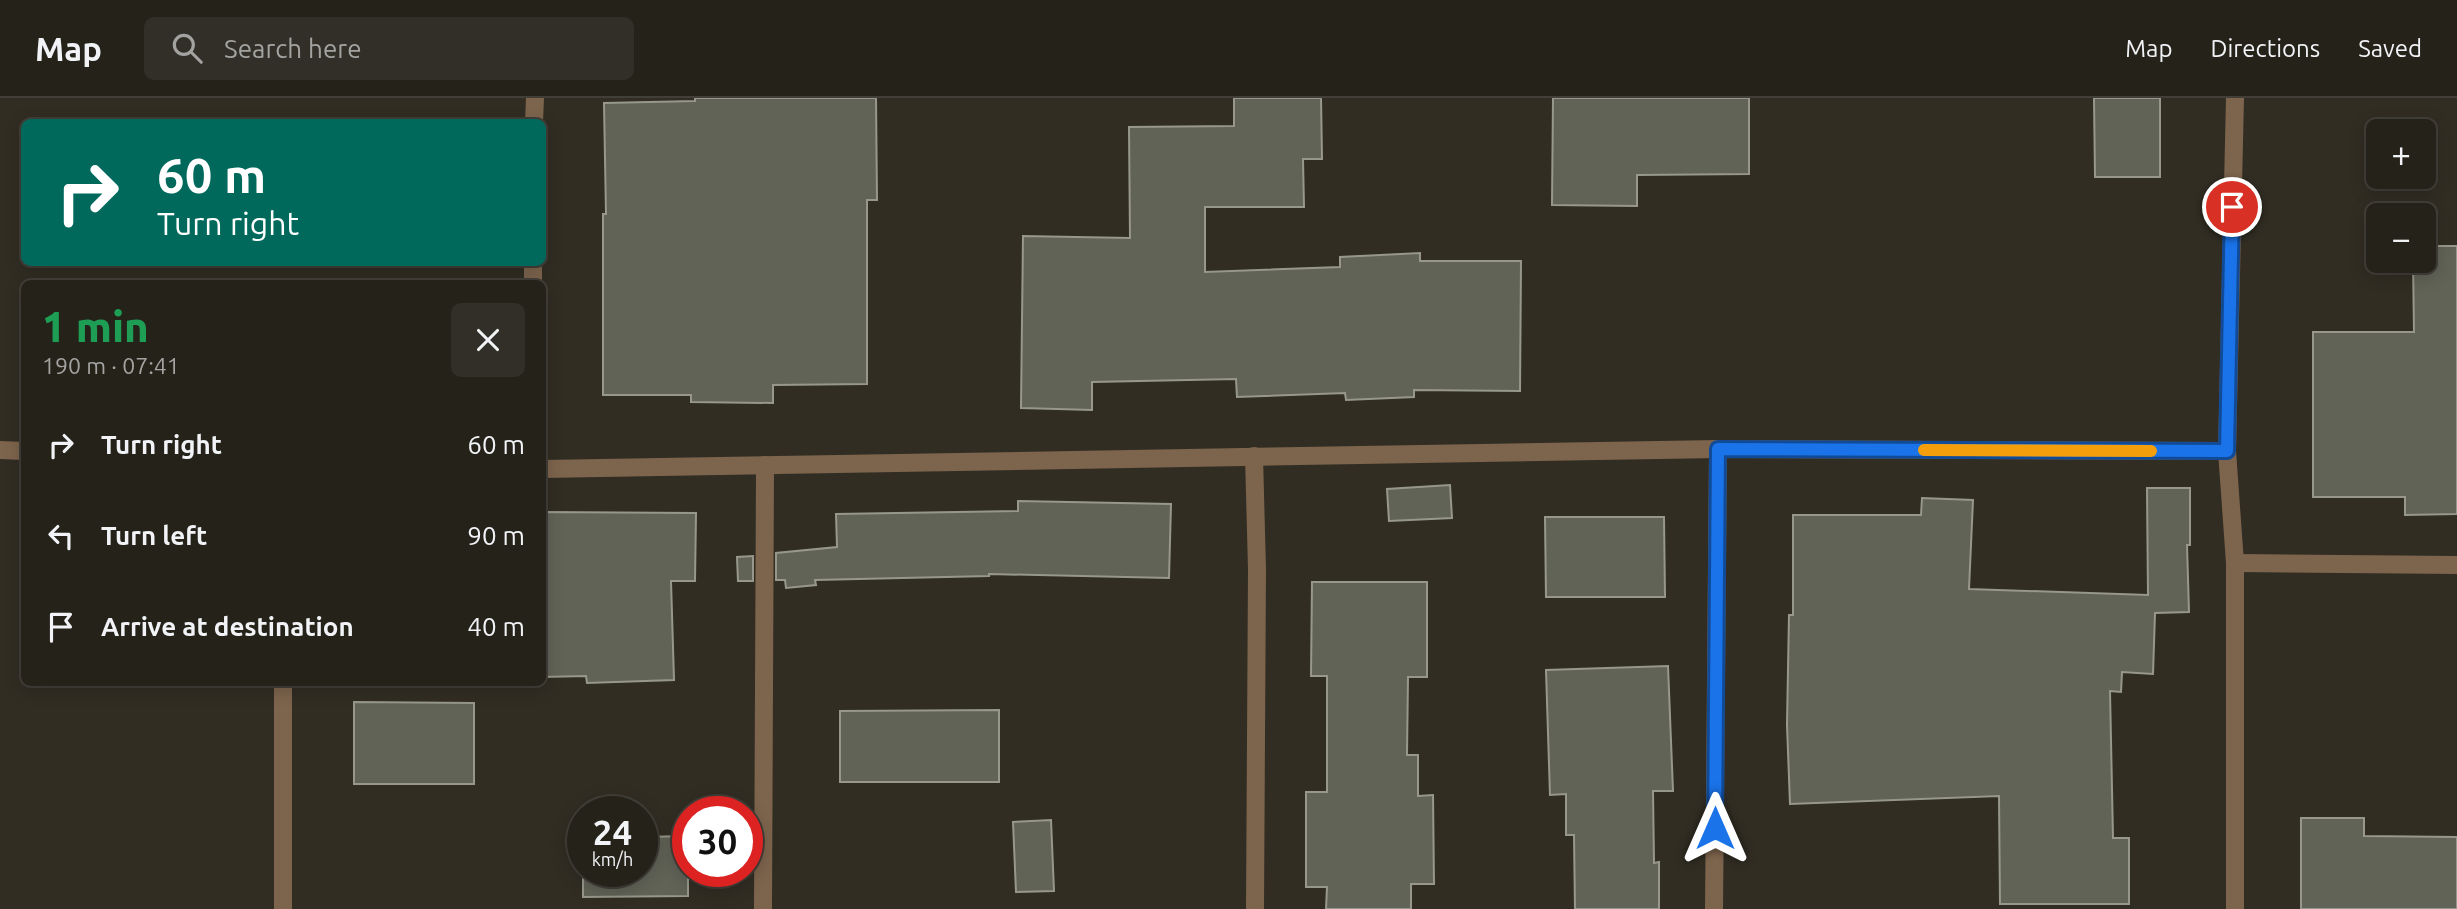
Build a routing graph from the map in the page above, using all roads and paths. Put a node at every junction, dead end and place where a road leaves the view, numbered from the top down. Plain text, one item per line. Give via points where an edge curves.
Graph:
1 (535, 98) edge
2 (2235, 98) edge
3 (534, 119) edge
4 (1718, 449) junction
5 (0, 450) edge
6 (21, 451) edge
7 (2227, 451) junction
8 (1254, 456) junction
9 (765, 465) junction
10 (546, 469) edge
11 (2235, 563) junction
12 (2457, 565) edge
13 (283, 686) edge
14 (283, 909) edge
15 (764, 909) edge
16 (1255, 909) edge
17 (1714, 909) edge
18 (2235, 909) edge

1 - 3 street
2 - 7 street
4 - 7 street
4 - 8 street
4 - 17 street
5 - 6 street
7 - 11 street
8 - 9 street
8 - 16 street
9 - 10 street
9 - 15 street
11 - 12 street
11 - 18 street
13 - 14 street

